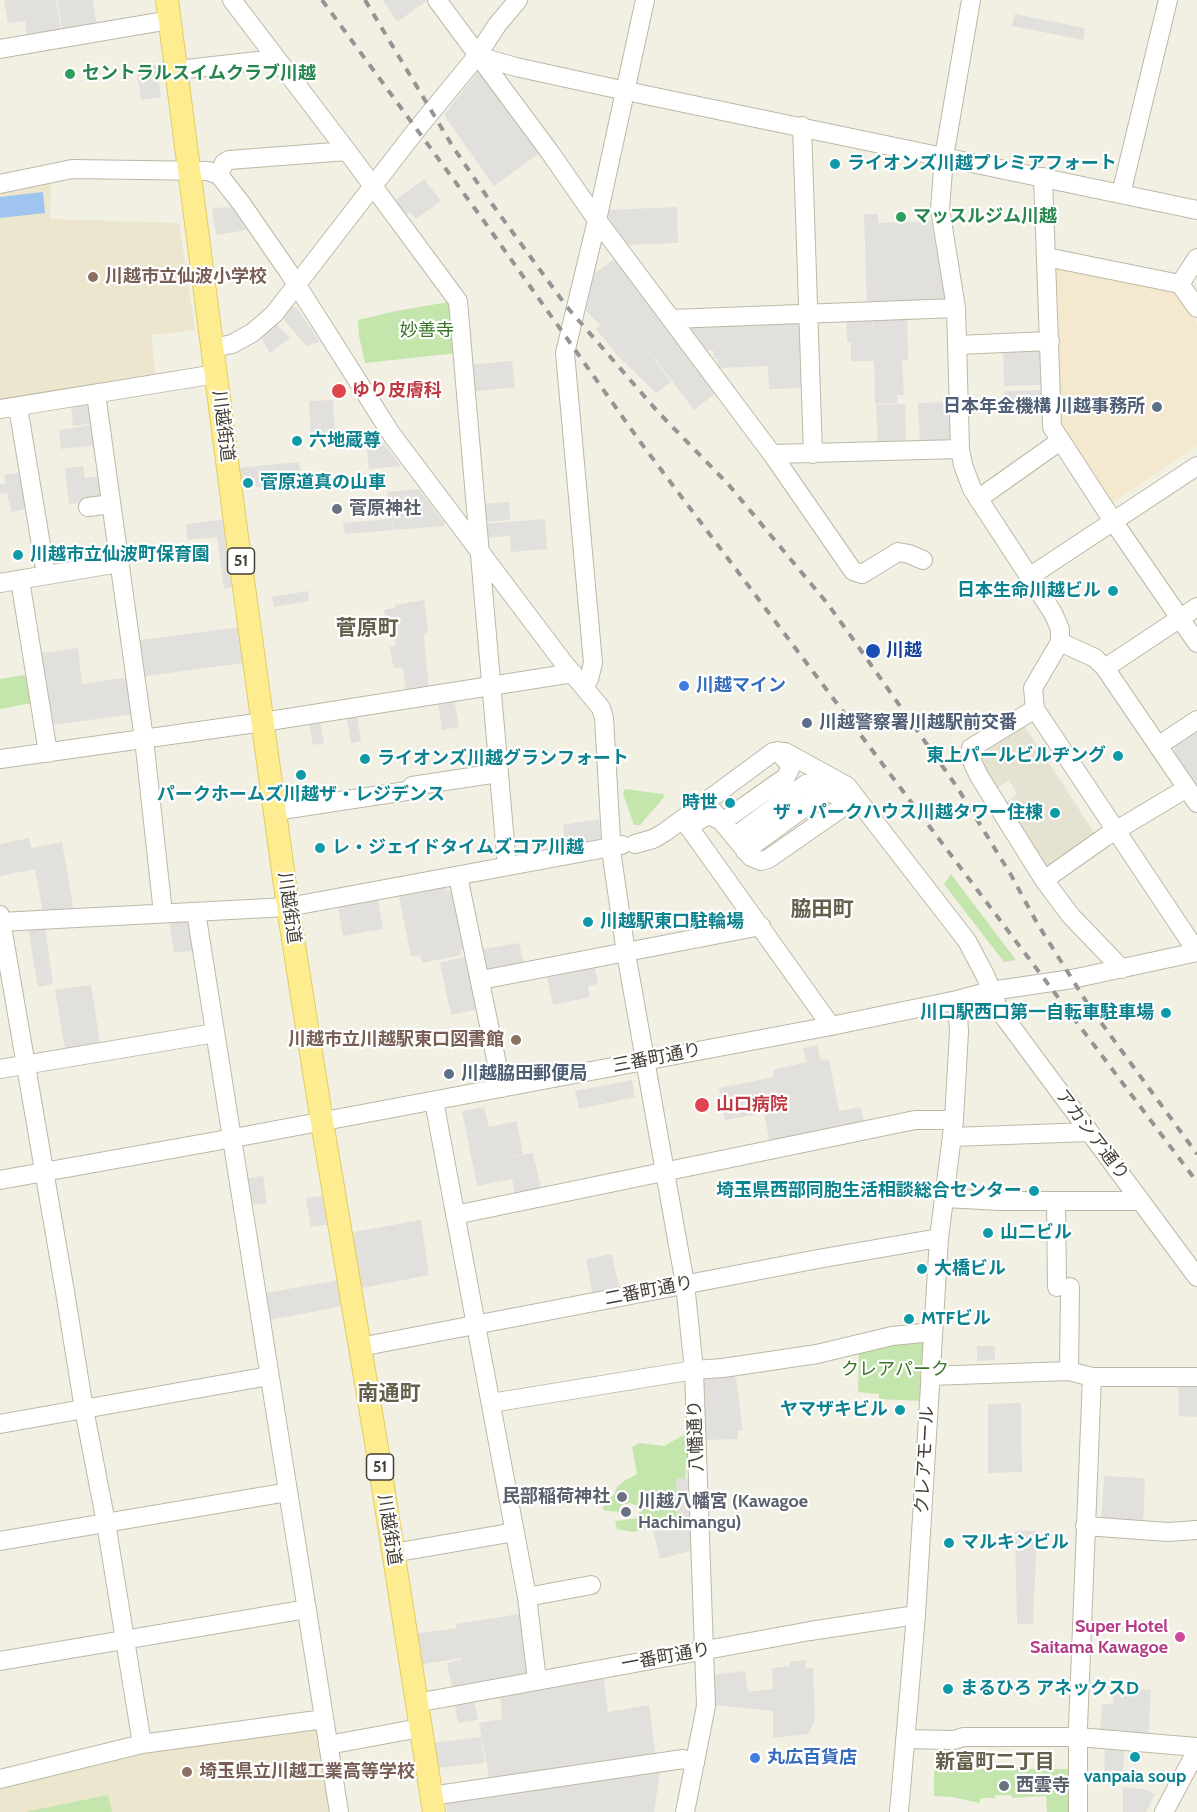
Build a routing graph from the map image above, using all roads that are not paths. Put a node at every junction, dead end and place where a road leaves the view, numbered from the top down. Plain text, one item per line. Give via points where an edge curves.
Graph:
1 (232, 0) edge
2 (437, 0) edge
3 (518, 0) edge
4 (645, 0) edge
5 (971, 0) edge
6 (1168, 0) edge
7 (169, 10) edge
8 (0, 49) edge
9 (477, 56) junction
10 (276, 59) junction
11 (177, 70) junction
12 (625, 91) junction
13 (802, 126) junction
14 (347, 151) junction
15 (944, 157) junction
16 (190, 172) junction
17 (219, 175) junction
18 (1043, 177) junction
19 (0, 184) edge
20 (372, 186) junction
21 (1121, 194) junction
22 (1197, 210) edge
23 (597, 220) junction
24 (1047, 258) junction
25 (1197, 258) edge
26 (1180, 284) junction
27 (296, 286) junction
28 (956, 308) junction
29 (1197, 308) edge
30 (807, 313) junction
31 (672, 319) junction
32 (1050, 341) junction
33 (958, 345) junction
34 (213, 348) junction
35 (216, 374) junction
36 (96, 394) junction
37 (9, 408) edge
38 (1060, 441) junction
39 (960, 449) junction
40 (772, 454) junction
41 (813, 454) junction
42 (1197, 466) edge
43 (1197, 480) edge
44 (978, 499) junction
45 (111, 504) junction
46 (88, 507) dead end
47 (1117, 526) junction
48 (478, 550) junction
49 (923, 560) dead end
50 (119, 563) junction
51 (46, 575) junction
52 (20, 580) junction
53 (1032, 582) junction
54 (0, 583) edge
55 (1197, 607) edge
56 (1181, 618) junction
57 (1060, 642) junction
58 (1197, 643) edge
59 (1105, 668) junction
60 (578, 680) junction
61 (492, 687) junction
62 (1035, 709) junction
63 (1197, 720) edge
64 (263, 722) junction
65 (144, 739) junction
66 (1158, 746) junction
67 (778, 751) junction
68 (48, 753) junction
69 (0, 759) edge
70 (498, 773) junction
71 (719, 791) junction
72 (1192, 796) edge
73 (856, 804) junction
74 (275, 811) junction
75 (721, 821) junction
76 (686, 823) junction
77 (1115, 831) junction
78 (740, 844) junction
79 (612, 846) junction
80 (507, 866) junction
81 (458, 876) junction
82 (1044, 880) junction
83 (288, 907) junction
84 (196, 912) junction
85 (163, 913) junction
86 (0, 920) edge
87 (760, 926) junction
88 (1197, 952) edge
89 (626, 953) junction
90 (1122, 969) junction
91 (481, 980) junction
92 (991, 991) junction
93 (957, 1000) junction
94 (831, 1026) junction
95 (215, 1033) junction
96 (645, 1061) junction
97 (26, 1064) junction
98 (0, 1069) edge
99 (501, 1088) junction
100 (434, 1101) junction
101 (322, 1122) junction
102 (953, 1129) junction
103 (1089, 1132) junction
104 (232, 1139) junction
105 (664, 1172) junction
106 (44, 1173) junction
107 (0, 1180) edge
108 (945, 1198) junction
109 (1056, 1201) junction
110 (1141, 1201) junction
111 (455, 1215) junction
112 (939, 1238) junction
113 (1197, 1277) edge
114 (685, 1284) junction
115 (476, 1325) junction
116 (933, 1332) junction
117 (360, 1347) junction
118 (694, 1370) junction
119 (1069, 1371) junction
120 (269, 1376) junction
121 (930, 1376) junction
122 (1092, 1377) junction
123 (1197, 1377) edge
124 (491, 1404) junction
125 (84, 1409) junction
126 (0, 1424) edge
127 (288, 1492) junction
128 (106, 1523) junction
129 (1086, 1526) junction
130 (1197, 1530) edge
131 (515, 1532) junction
132 (0, 1541) edge
133 (393, 1552) junction
134 (591, 1585) dead end
135 (527, 1597) junction
136 (307, 1609) junction
137 (916, 1615) junction
138 (125, 1640) junction
139 (705, 1650) junction
140 (0, 1661) edge
141 (537, 1680) junction
142 (416, 1703) junction
143 (324, 1719) junction
144 (420, 1728) junction
145 (1078, 1737) junction
146 (905, 1739) junction
147 (142, 1744) junction
148 (328, 1745) junction
149 (1197, 1748) edge
150 (695, 1763) junction
151 (0, 1779) edge
152 (433, 1804) edge
153 (339, 1812) edge
154 (685, 1812) edge
155 (899, 1812) edge
156 (1078, 1812) edge
157 (1164, 1812) edge

1 - 10 street
2 - 9 street
3 - 9 street
4 - 12 street
5 - 15 street
6 - 21 street
7 - 8 street
7 - 11 main road, 川越街道 / 51
9 - 12 street
9 - 20 street
9 - 23 street
10 - 11 street
10 - 14 street
11 - 16 main road, 川越街道 / 51
12 - 13 street
12 - 23 street
13 - 15 street
13 - 30 street
14 - 17 street via 229,160
14 - 20 street
15 - 18 street
15 - 28 street via 940,209
16 - 17 street
16 - 19 street via 72,169
16 - 34 main road, 川越街道 / 51
17 - 27 street, 八幡通り
18 - 21 street
18 - 24 street
20 - 27 street
20 - 48 street via 458,301
21 - 22 street
23 - 31 street
23 - 60 street via 565,353 591,644 592,672 589,679
24 - 26 street
24 - 32 street
25 - 26 street
26 - 29 street
27 - 34 street via 274,314 252,333 232,344
27 - 48 street, 八幡通り via 392,435
28 - 30 street
28 - 33 street
30 - 31 street
30 - 41 street
31 - 40 street
32 - 33 street
32 - 38 street via 1052,427
33 - 39 street
34 - 35 main road, 川越街道 / 51
35 - 36 street
35 - 64 main road, 川越街道 / 51
36 - 37 street
36 - 45 street
37 - 51 street
38 - 44 street
38 - 47 street
39 - 41 street
39 - 44 street via 966,476
40 - 41 street
40 - 49 street via 856,574 898,552
42 - 47 street
43 - 47 street
44 - 53 street
45 - 46 street
45 - 50 street
47 - 53 street
47 - 56 street
48 - 60 street, 八幡通り
48 - 61 street
50 - 51 street
50 - 65 street
51 - 52 street
52 - 54 street
52 - 68 street
53 - 57 street via 1059,625
55 - 56 street
56 - 58 street
56 - 59 street
57 - 59 street via 1095,658
57 - 62 street via 1033,688
59 - 66 street
60 - 61 street
60 - 79 street, 八幡通り via 601,708 604,718
61 - 64 street
61 - 70 street
62 - 77 street
62 - 82 street via 970,748 970,757
63 - 66 street
64 - 65 street
64 - 74 main road, 川越街道 / 51
65 - 68 street
65 - 85 street
66 - 72 street
67 - 71 street
67 - 73 street, アカシア通り via 847,786 857,798
67 - 75 street via 788,763 786,777
68 - 69 street
70 - 74 street
70 - 80 street
71 - 75 street via 712,807
71 - 76 street
72 - 77 street
73 - 78 street via 768,860 756,860
73 - 78 street via 812,783 802,785
73 - 92 street, アカシア通り via 967,941
74 - 83 main road, 川越街道 / 51
75 - 76 street via 708,815
75 - 78 street
76 - 79 street via 668,839
76 - 87 street
77 - 82 street
77 - 88 street
79 - 80 street
79 - 89 street, 八幡通り
80 - 81 street
81 - 83 street
81 - 91 street
82 - 90 street via 1071,916
83 - 84 street
83 - 101 main road, 川越街道 / 51
84 - 85 street
84 - 95 street
85 - 86 street
86 - 97 street
87 - 89 street
87 - 94 street
88 - 90 street, 三番町通り
89 - 91 street
89 - 96 street, 八幡通り
90 - 92 street, 三番町通り
91 - 99 street
92 - 93 street, 三番町通り
92 - 103 street, アカシア通り via 999,1010
93 - 94 street, 三番町通り
93 - 102 street, クレアモール
94 - 96 street, 三番町通り
95 - 97 street
95 - 104 street
96 - 99 street, 三番町通り
96 - 105 street, 八幡通り
97 - 98 street
97 - 106 street
99 - 100 street, 三番町通り
100 - 101 street, 三番町通り
100 - 111 street
101 - 104 street, 三番町通り
101 - 117 main road, 川越街道 / 51
102 - 103 street
102 - 105 street via 915,1120
102 - 108 street, クレアモール
103 - 110 street, アカシア通り
104 - 106 street, 三番町通り
104 - 120 street
105 - 111 street
105 - 114 street, 八幡通り
106 - 107 street, 三番町通り
106 - 125 street
108 - 109 street
108 - 112 street, クレアモール
109 - 110 street
109 - 119 street
110 - 113 street, アカシア通り
111 - 115 street
112 - 114 street, 二番町通り
112 - 116 street, クレアモール
114 - 115 street, 二番町通り
114 - 118 street, 八幡通り
115 - 117 street, 二番町通り
115 - 124 street
116 - 118 street via 892,1336 811,1355
116 - 121 street, クレアモール
117 - 133 main road, 川越街道 / 51
118 - 124 street
118 - 139 street, 八幡通り
119 - 121 street
119 - 122 street
120 - 125 street
120 - 127 street
121 - 137 street, クレアモール
122 - 123 street
122 - 129 street
124 - 131 street
125 - 126 street
125 - 128 street
127 - 128 street
127 - 136 street
128 - 132 street
128 - 138 street
129 - 130 street via 1168,1532
129 - 145 street
131 - 133 street
131 - 135 street
133 - 142 main road, 川越街道 / 51
134 - 135 street
135 - 141 street
136 - 138 street
136 - 143 street
137 - 139 street, 一番町通り
137 - 146 street, クレアモール
138 - 140 street
138 - 147 street
139 - 141 street, 一番町通り
139 - 150 street, 八幡通り via 706,1706
141 - 142 street, 一番町通り
142 - 144 main road, 川越街道 / 51
143 - 147 street
143 - 148 street
144 - 148 street
144 - 152 main road, 川越街道 / 51
145 - 146 street
145 - 149 street
145 - 156 street
146 - 155 street, クレアモール
147 - 151 street
148 - 153 street
149 - 157 street
150 - 152 street via 683,1759
150 - 154 street, 八幡通り

